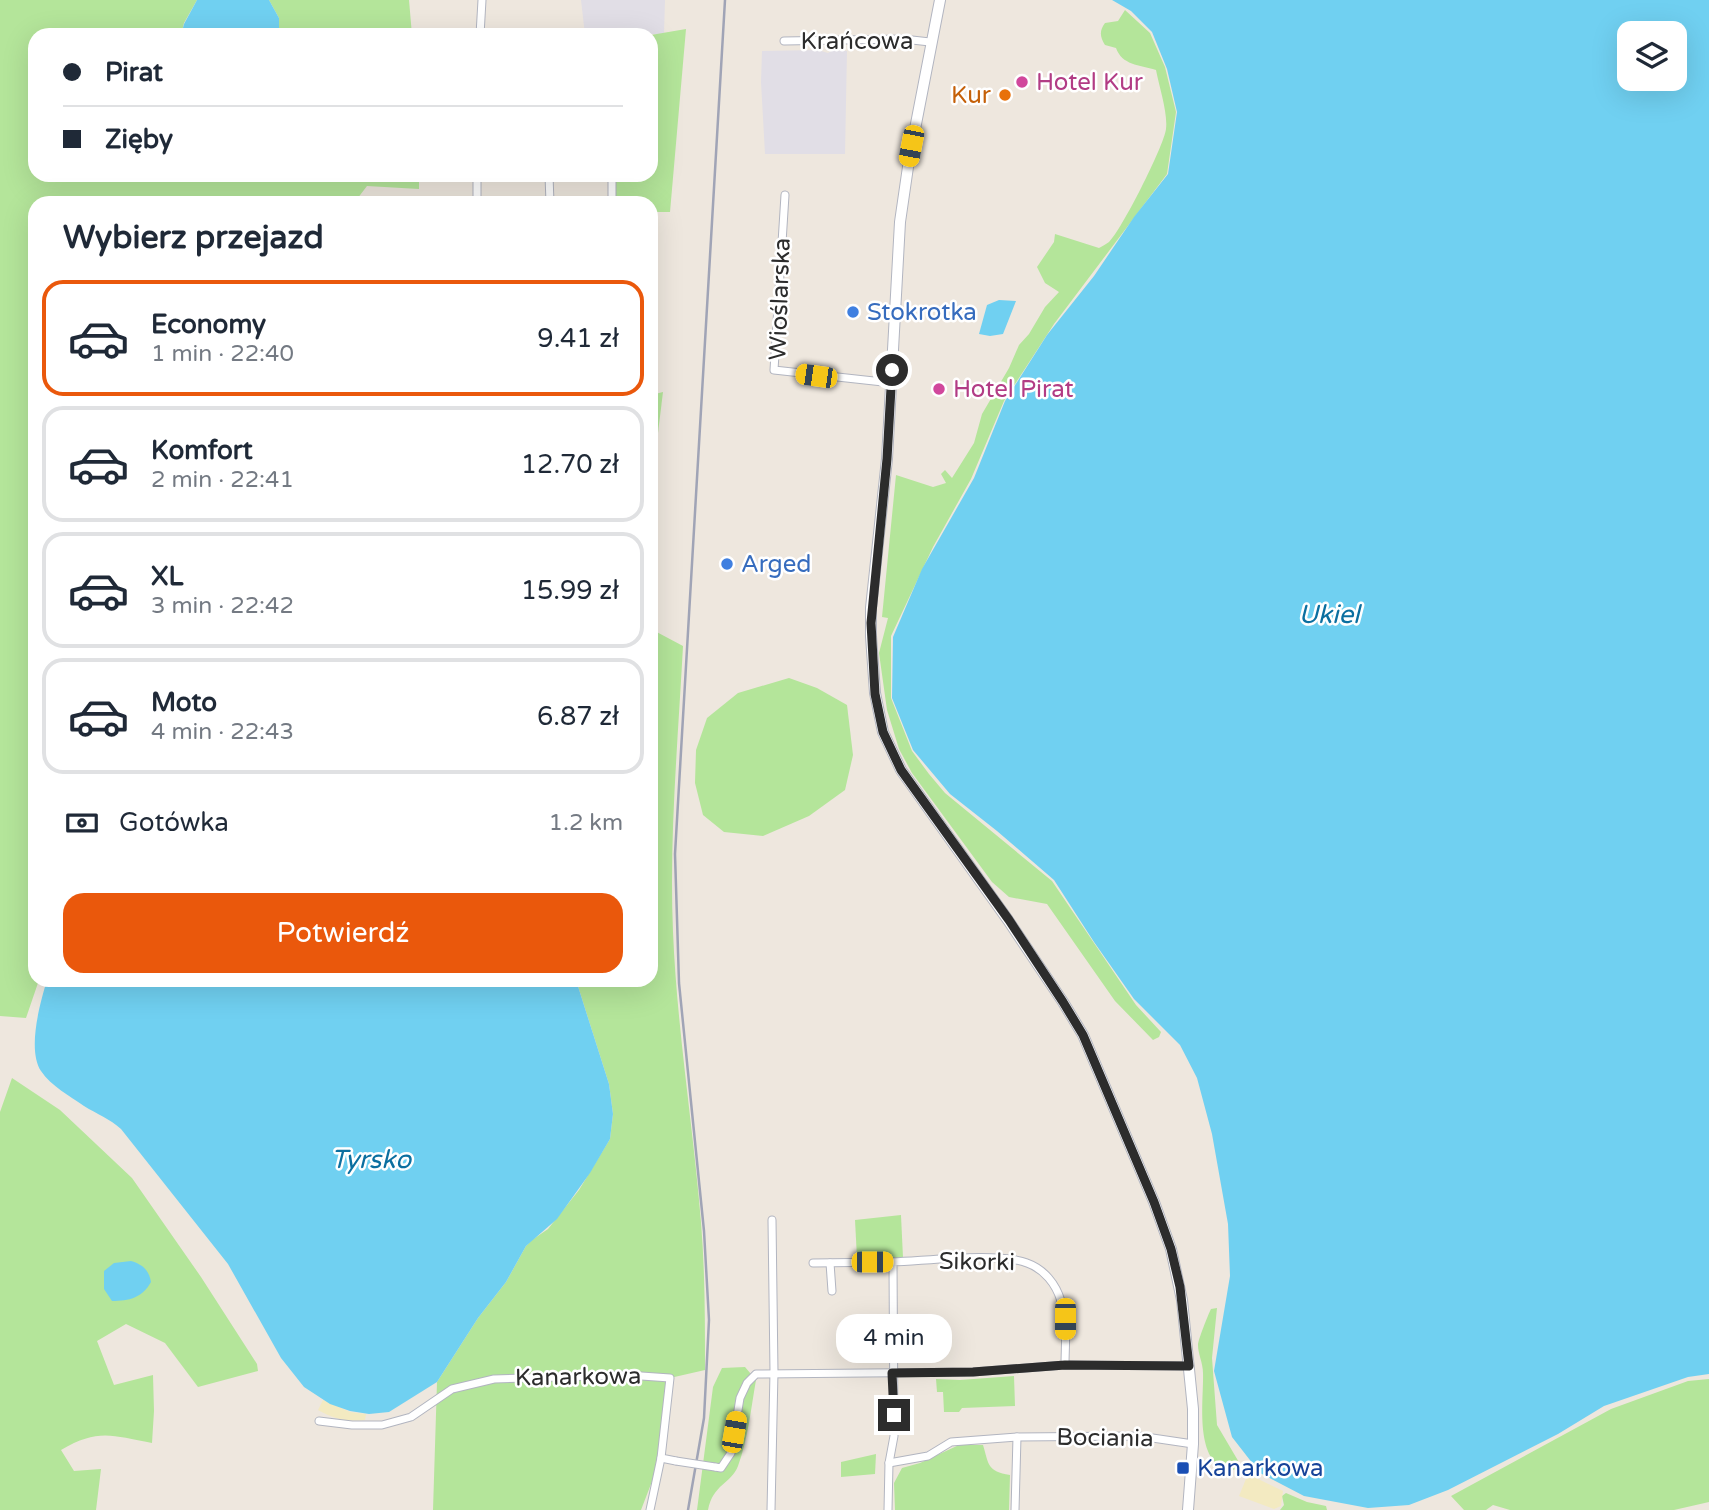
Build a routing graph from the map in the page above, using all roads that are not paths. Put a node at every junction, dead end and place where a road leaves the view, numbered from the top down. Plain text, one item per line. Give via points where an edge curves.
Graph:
1 (482, 0) edge
2 (940, 0) edge
3 (480, 28) edge
4 (784, 41) dead end
5 (930, 41) junction
6 (785, 195) dead end
7 (892, 383) junction
8 (772, 1220) dead end
9 (893, 1262) junction
10 (831, 1263) junction
11 (813, 1264) dead end
12 (832, 1291) dead end
13 (1065, 1365) junction
14 (1189, 1366) junction
15 (774, 1372) junction
16 (892, 1373) junction
17 (319, 1421) dead end
18 (1017, 1437) junction
19 (1193, 1444) junction
20 (661, 1458) junction
21 (890, 1462) junction
22 (650, 1510) edge
23 (771, 1510) edge
24 (888, 1510) edge
25 (1015, 1510) edge
26 (1188, 1510) edge

1 - 3 street
2 - 5 main road
4 - 5 street, Krańcowa
5 - 7 main road via 902,204
6 - 7 street, Wioślarska via 774,370
7 - 14 main road via 871,623 875,694 883,732 901,770 1009,920 1083,1035 1171,1249
8 - 15 street
9 - 10 street, Sikorki
9 - 13 street, Sikorki via 1006,1258 1028,1263 1051,1279 1062,1301
9 - 16 street
10 - 11 street, Sikorki
10 - 12 street
13 - 14 street
13 - 16 street
14 - 19 main road
15 - 16 street
15 - 20 street, bridge via 755,1374 747,1383 731,1453 721,1468
15 - 23 street
16 - 21 street
17 - 20 street, Kanarkowa via 352,1425 400,1421 452,1389 494,1379 670,1378
18 - 19 street, Bociania via 1139,1436
18 - 21 street, Bociania via 951,1442 928,1456
18 - 25 street
19 - 26 main road
20 - 22 street
21 - 24 street

